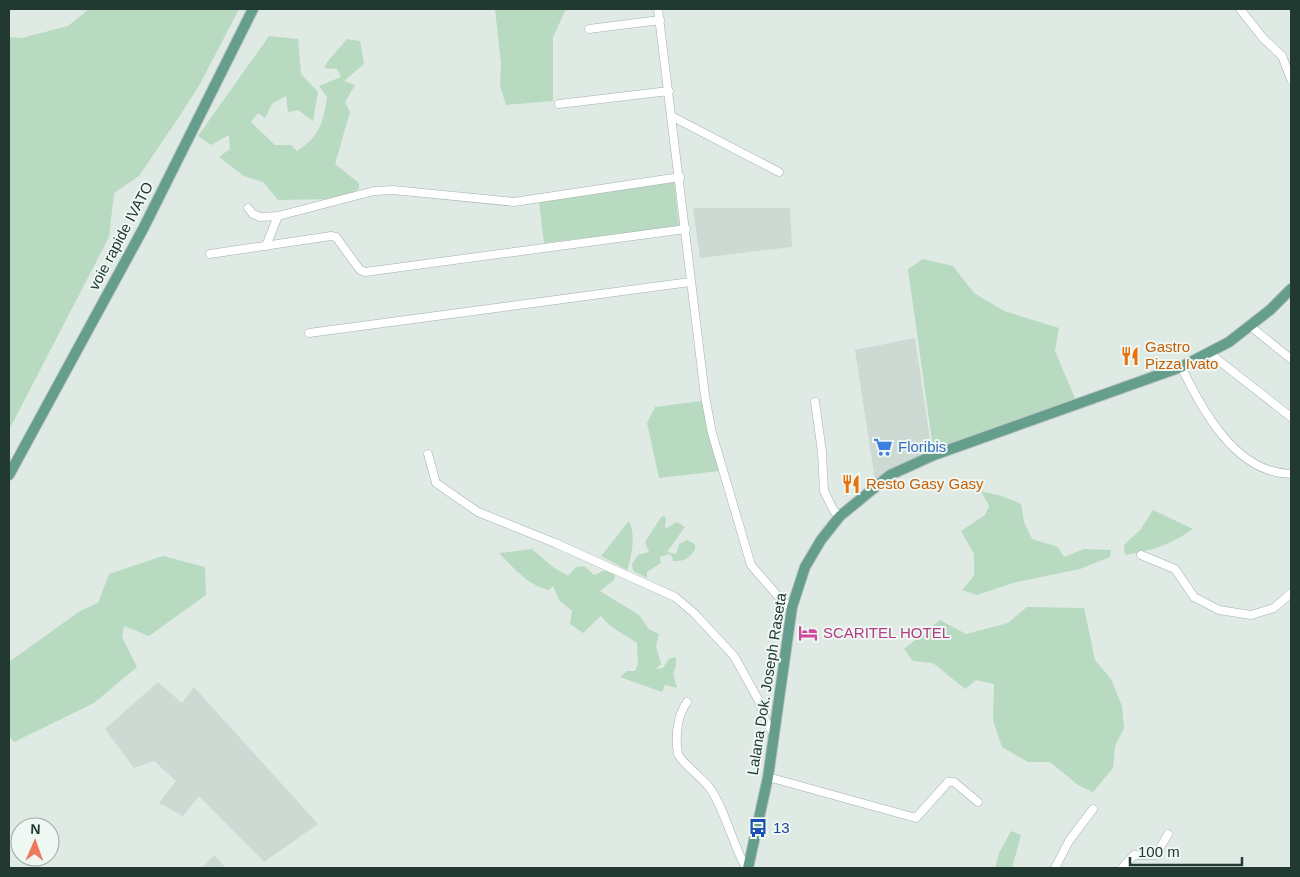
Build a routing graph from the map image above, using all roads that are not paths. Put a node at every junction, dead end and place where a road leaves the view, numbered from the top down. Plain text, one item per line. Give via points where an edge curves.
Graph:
1 (254, 9) edge
2 (658, 9) edge
3 (1240, 9) edge
4 (660, 20) junction
5 (589, 29) dead end
6 (1282, 56) junction
7 (1291, 56) edge
8 (1291, 78) edge
9 (669, 91) junction
10 (559, 104) dead end
11 (673, 118) junction
12 (779, 172) dead end
13 (680, 177) junction
14 (248, 208) dead end
15 (278, 216) junction
16 (686, 229) junction
17 (266, 246) junction
18 (210, 254) dead end
19 (690, 282) junction
20 (1291, 289) edge
21 (1250, 326) junction
22 (308, 333) dead end
23 (1209, 353) junction
24 (1291, 359) edge
25 (1181, 367) junction
26 (815, 402) dead end
27 (1291, 417) edge
28 (428, 454) dead end
29 (1291, 474) edge
30 (9, 475) edge
31 (840, 516) junction
32 (1141, 555) dead end
33 (1291, 592) edge
34 (792, 607) junction
35 (688, 702) dead end
36 (774, 734) junction
37 (768, 777) junction
38 (978, 802) dead end
39 (1093, 809) dead end
40 (1168, 834) dead end
41 (747, 868) edge
42 (1055, 868) edge
43 (1122, 868) edge

1 - 30 main road, voie rapide IVATO via 143,228
2 - 4 street
3 - 6 street
4 - 5 street
4 - 9 street
6 - 7 street
6 - 8 street
9 - 10 street
9 - 11 street
11 - 12 street
11 - 13 street
13 - 15 street via 514,202 374,191
13 - 16 street
14 - 15 street via 260,217
15 - 17 street
16 - 17 street via 364,272 336,237
16 - 19 street
17 - 18 street
19 - 22 street
19 - 34 street via 712,433 751,566 783,602
20 - 21 main road, Lalana Dok. Joseph Raseta
21 - 23 main road, Lalana Dok. Joseph Raseta
21 - 24 street
23 - 25 main road, Lalana Dok. Joseph Raseta
23 - 27 street
25 - 29 street via 1201,405 1228,442 1268,471
25 - 31 main road, Lalana Dok. Joseph Raseta via 934,455 890,475
26 - 31 street via 824,491
28 - 36 street via 436,483 478,512 675,597 734,656
31 - 34 main road, Lalana Dok. Joseph Raseta via 805,567
32 - 33 street via 1175,569 1194,597 1219,610 1251,615 1274,608
34 - 36 main road, Lalana Dok. Joseph Raseta
35 - 41 street via 679,712 678,755 711,789
36 - 37 main road, Lalana Dok. Joseph Raseta
37 - 38 street via 916,818 948,782 954,782
37 - 41 main road, Lalana Dok. Joseph Raseta
39 - 42 street via 1069,841
40 - 43 street via 1156,855 1134,855

